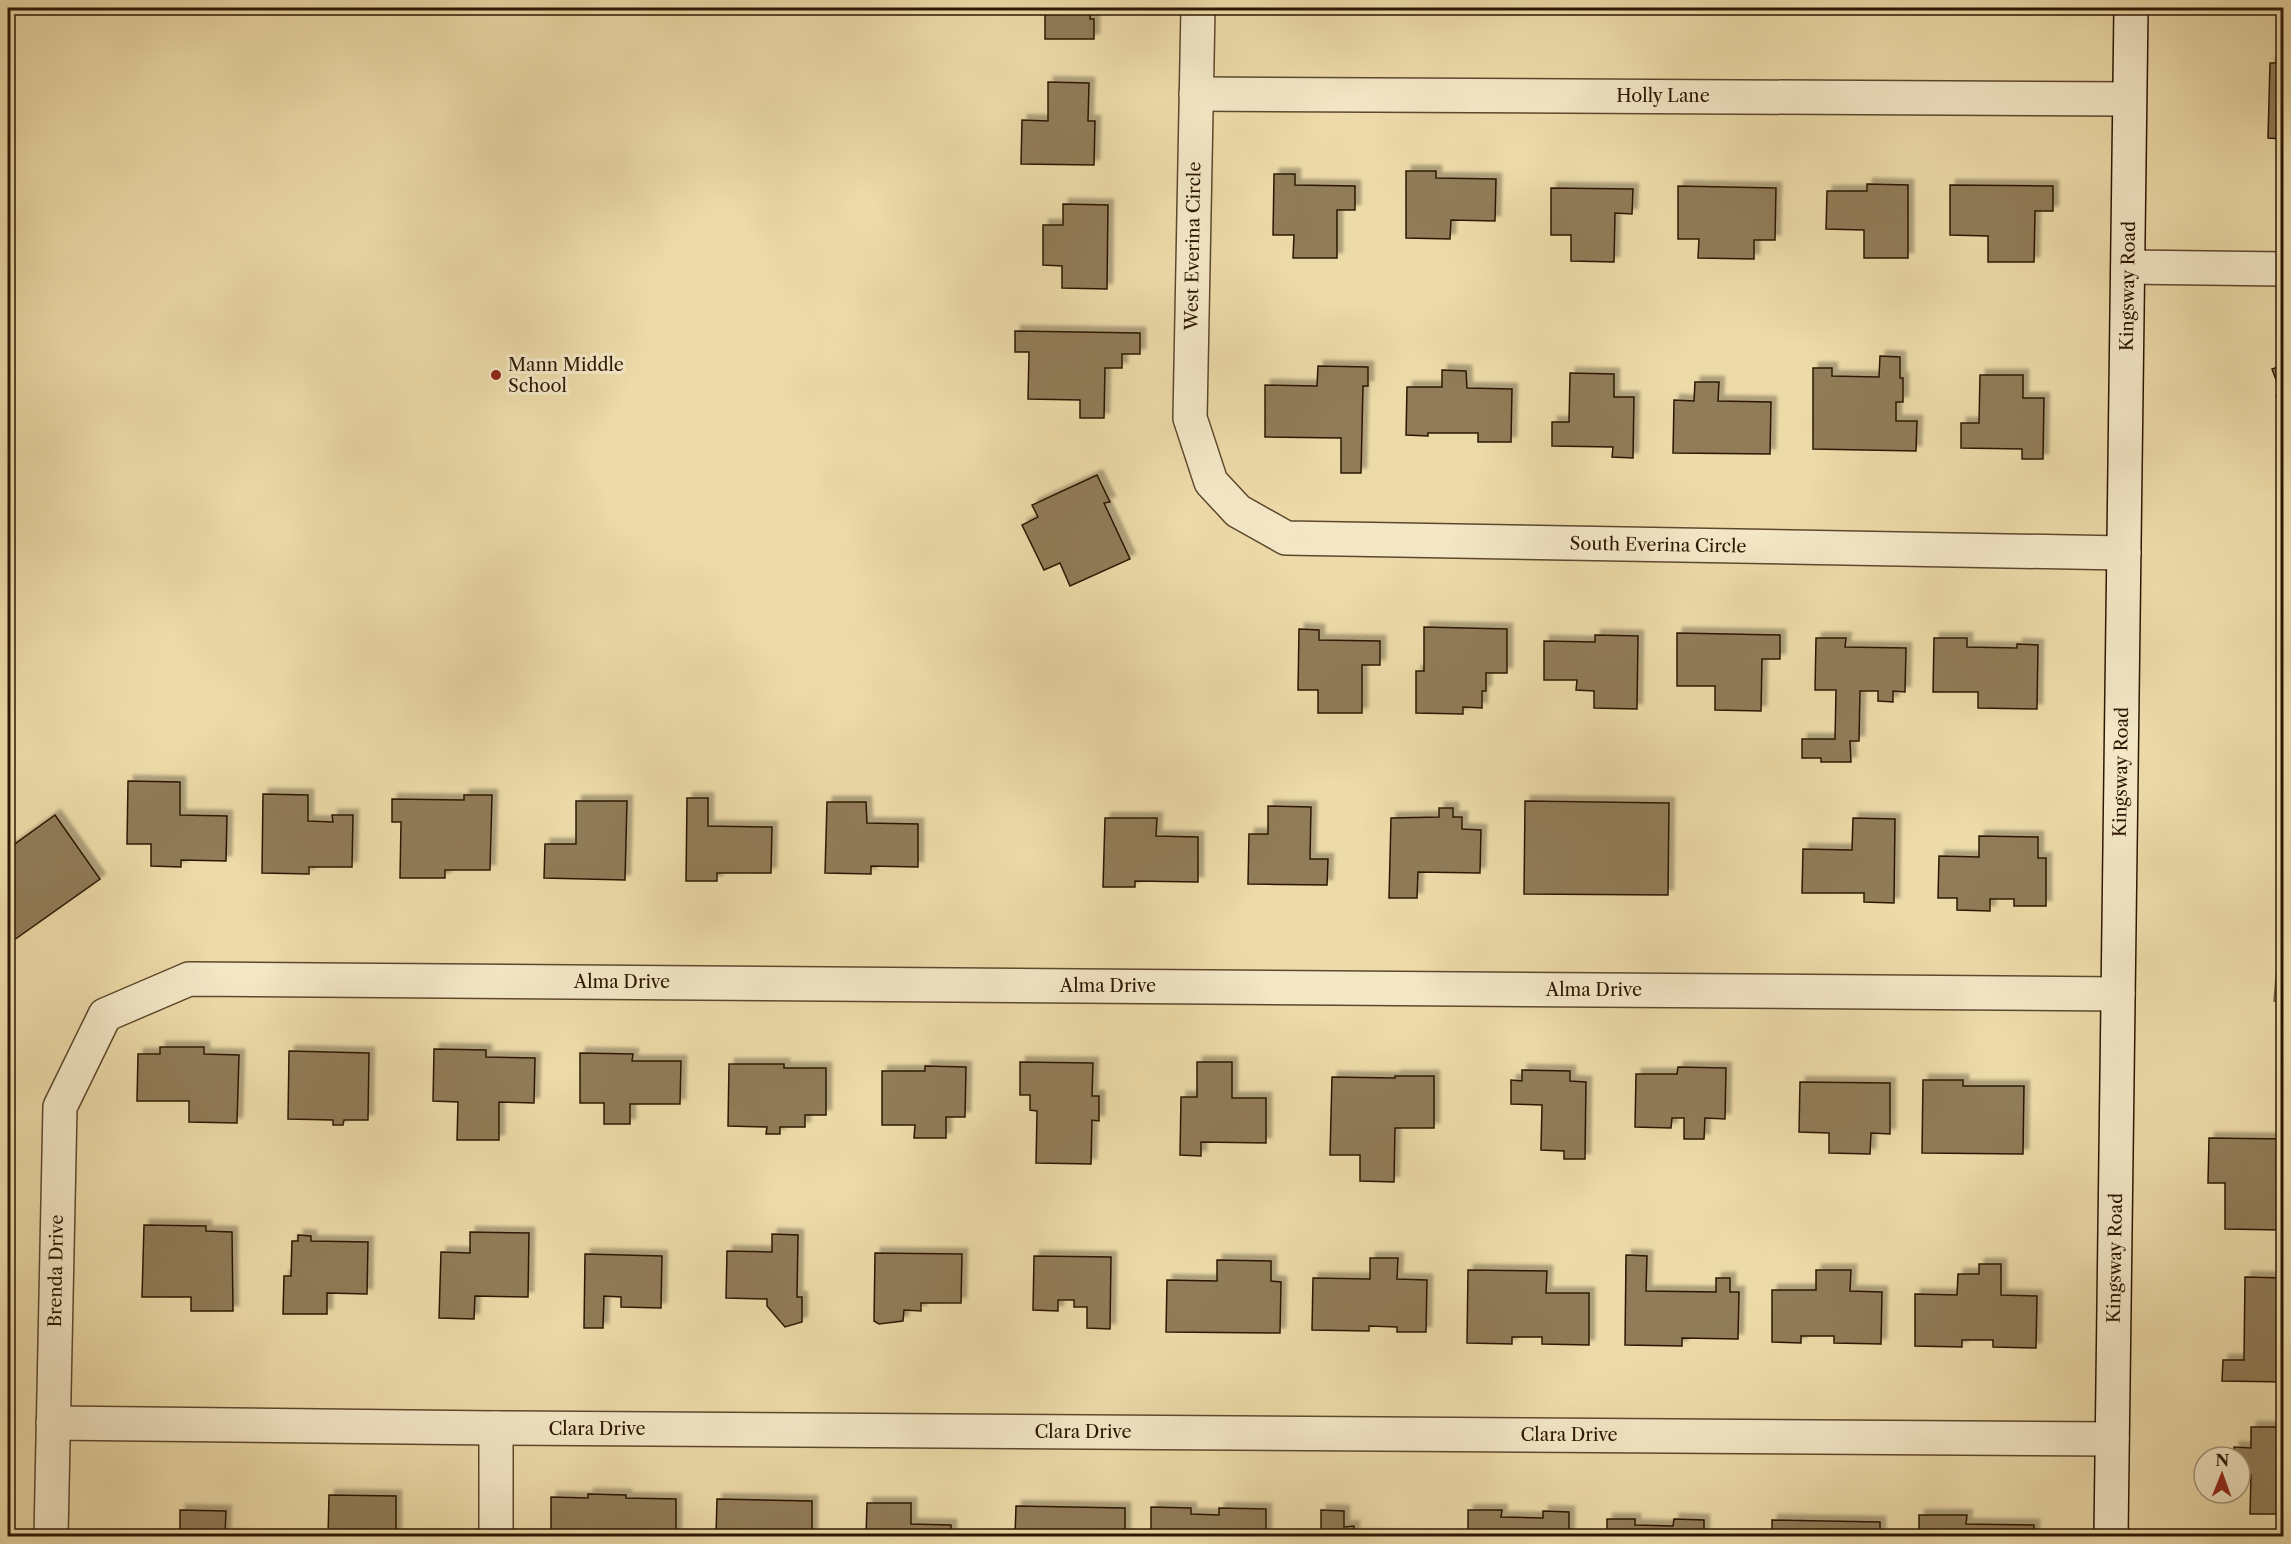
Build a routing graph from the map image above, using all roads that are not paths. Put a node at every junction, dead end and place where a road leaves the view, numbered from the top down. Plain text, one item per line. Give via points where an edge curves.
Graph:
1 (1198, 8) edge
2 (2131, 8) edge
3 (1196, 94) junction
4 (2129, 99) junction
5 (2128, 267) junction
6 (2283, 269) edge
7 (1211, 482) joint
8 (2124, 553) junction
9 (2118, 994) junction
10 (105, 1015) joint
11 (53, 1423) junction
12 (496, 1428) junction
13 (2112, 1439) junction
14 (51, 1536) edge
15 (496, 1536) edge
16 (2111, 1536) edge

1 - 3 street, West Everina Circle
2 - 4 street, Kingsway Road
3 - 4 street, Holly Lane
3 - 7 street, West Everina Circle via 1190,418
4 - 5 street, Kingsway Road
5 - 6 street
5 - 8 street, Kingsway Road
7 - 8 street, South Everina Circle via 1238,511 1286,538
8 - 9 street, Kingsway Road
9 - 10 street, Alma Drive via 189,979
9 - 13 street, Kingsway Road
10 - 11 street, Brenda Drive via 60,1107
11 - 12 street, Clara Drive
11 - 14 street, Brenda Drive
12 - 13 street, Clara Drive
12 - 15 street
13 - 16 street, Kingsway Road

